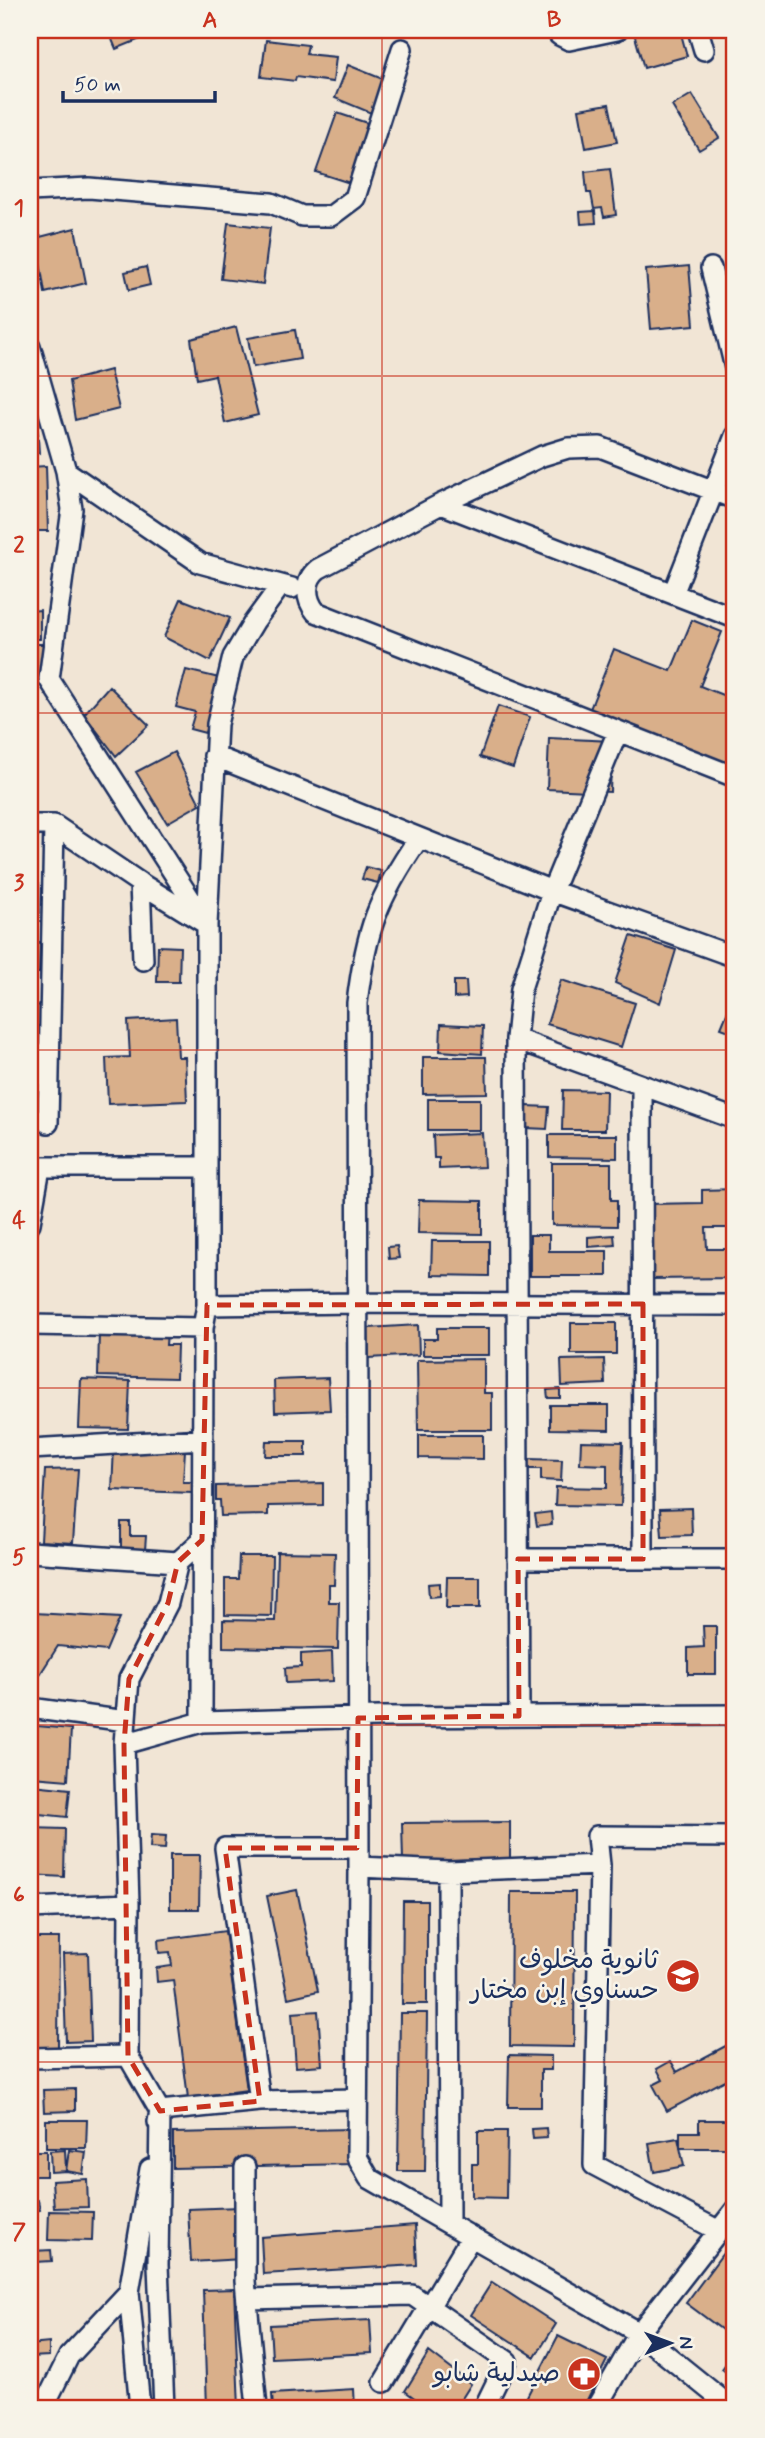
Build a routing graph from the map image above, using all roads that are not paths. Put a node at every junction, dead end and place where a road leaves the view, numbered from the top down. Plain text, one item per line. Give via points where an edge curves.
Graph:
1 (557, 30) edge
2 (617, 30) edge
3 (698, 30) edge
4 (402, 49) dead end
5 (704, 50) dead end
6 (30, 191) edge
7 (711, 268) dead end
8 (30, 346) edge
9 (735, 368) edge
10 (735, 436) edge
11 (66, 471) junction
12 (714, 491) junction
13 (735, 499) edge
14 (441, 504) junction
15 (281, 586) junction
16 (308, 593) junction
17 (673, 594) junction
18 (735, 618) edge
19 (618, 731) junction
20 (214, 756) junction
21 (735, 776) edge
22 (30, 825) edge
23 (54, 825) junction
24 (419, 838) junction
25 (140, 883) junction
26 (552, 891) junction
27 (207, 925) junction
28 (735, 957) edge
29 (143, 960) dead end
30 (516, 1039) junction
31 (642, 1087) junction
32 (735, 1119) edge
33 (48, 1122) dead end
34 (207, 1167) junction
35 (35, 1168) edge
36 (30, 1223) edge
37 (357, 1303) junction
38 (517, 1304) junction
39 (643, 1304) junction
40 (207, 1305) junction
41 (735, 1305) edge
42 (30, 1325) edge
43 (203, 1328) junction
44 (204, 1439) junction
45 (30, 1449) edge
46 (202, 1540) junction
47 (30, 1552) edge
48 (518, 1559) junction
49 (643, 1559) junction
50 (735, 1559) edge
51 (178, 1562) junction
52 (30, 1708) edge
53 (735, 1715) edge
54 (519, 1716) junction
55 (358, 1718) junction
56 (126, 1721) junction
57 (202, 1722) junction
58 (124, 1744) junction
59 (735, 1837) edge
60 (358, 1858) junction
61 (600, 1865) junction
62 (448, 1871) junction
63 (129, 1904) junction
64 (30, 1908) edge
65 (128, 2056) junction
66 (30, 2057) edge
67 (357, 2099) junction
68 (260, 2101) junction
69 (160, 2111) junction
70 (245, 2167) dead end
71 (735, 2210) edge
72 (449, 2224) junction
73 (719, 2231) junction
74 (471, 2237) junction
75 (129, 2292) junction
76 (247, 2299) junction
77 (430, 2307) junction
78 (639, 2333) junction
79 (384, 2382) dead end
80 (43, 2408) edge
81 (140, 2408) edge
82 (164, 2408) edge
83 (257, 2408) edge
84 (484, 2408) edge
85 (596, 2408) edge
86 (732, 2408) edge

1 - 2 street via 569,40
3 - 5 street
4 - 6 street via 355,198 331,216 302,216 271,203 89,188
7 - 9 street
8 - 11 street
10 - 12 street
11 - 15 street via 200,563
11 - 27 street via 72,509 49,679
12 - 13 street
12 - 14 street via 600,447 579,446 542,456
12 - 17 street
14 - 16 street via 318,569 310,576
14 - 17 street
15 - 16 street
15 - 20 street via 233,657
16 - 19 street via 316,612
17 - 18 street
19 - 21 street
19 - 26 street
20 - 24 street
20 - 27 street
22 - 23 street
23 - 25 street
23 - 33 street
24 - 26 street
24 - 37 street via 381,900 362,958 357,1003
25 - 27 street
25 - 29 street
26 - 28 street
26 - 30 street via 521,989
27 - 34 street
30 - 31 street
30 - 38 street
31 - 32 street
31 - 39 street
34 - 35 street
34 - 40 street
35 - 36 street
37 - 38 street
37 - 40 street
37 - 55 street
38 - 39 street
38 - 48 street
39 - 41 street
39 - 49 street
40 - 43 street
42 - 43 street
43 - 44 street
44 - 45 street
44 - 46 street
46 - 51 street
46 - 57 street
47 - 51 street
48 - 49 street
48 - 54 street
49 - 50 street
51 - 56 street via 168,1603 129,1679
52 - 56 street
53 - 54 street
54 - 55 street
55 - 57 street
55 - 60 street
56 - 58 street
57 - 58 street
58 - 63 street
59 - 61 street via 597,1836
60 - 62 street
60 - 67 street
60 - 68 street via 225,1848
61 - 62 street
61 - 73 street via 594,2165
62 - 72 street
63 - 64 street
63 - 65 street
65 - 66 street
65 - 69 street
67 - 68 street
67 - 72 street via 357,2157 369,2178
68 - 69 street
69 - 75 street
69 - 82 street via 158,2265
70 - 76 street
71 - 73 street
72 - 74 street
73 - 78 street
74 - 77 street
74 - 78 street
75 - 80 street via 69,2356
75 - 81 street
76 - 77 street via 412,2295
76 - 83 street
77 - 79 street
77 - 84 street via 507,2361
78 - 85 street
78 - 86 street

